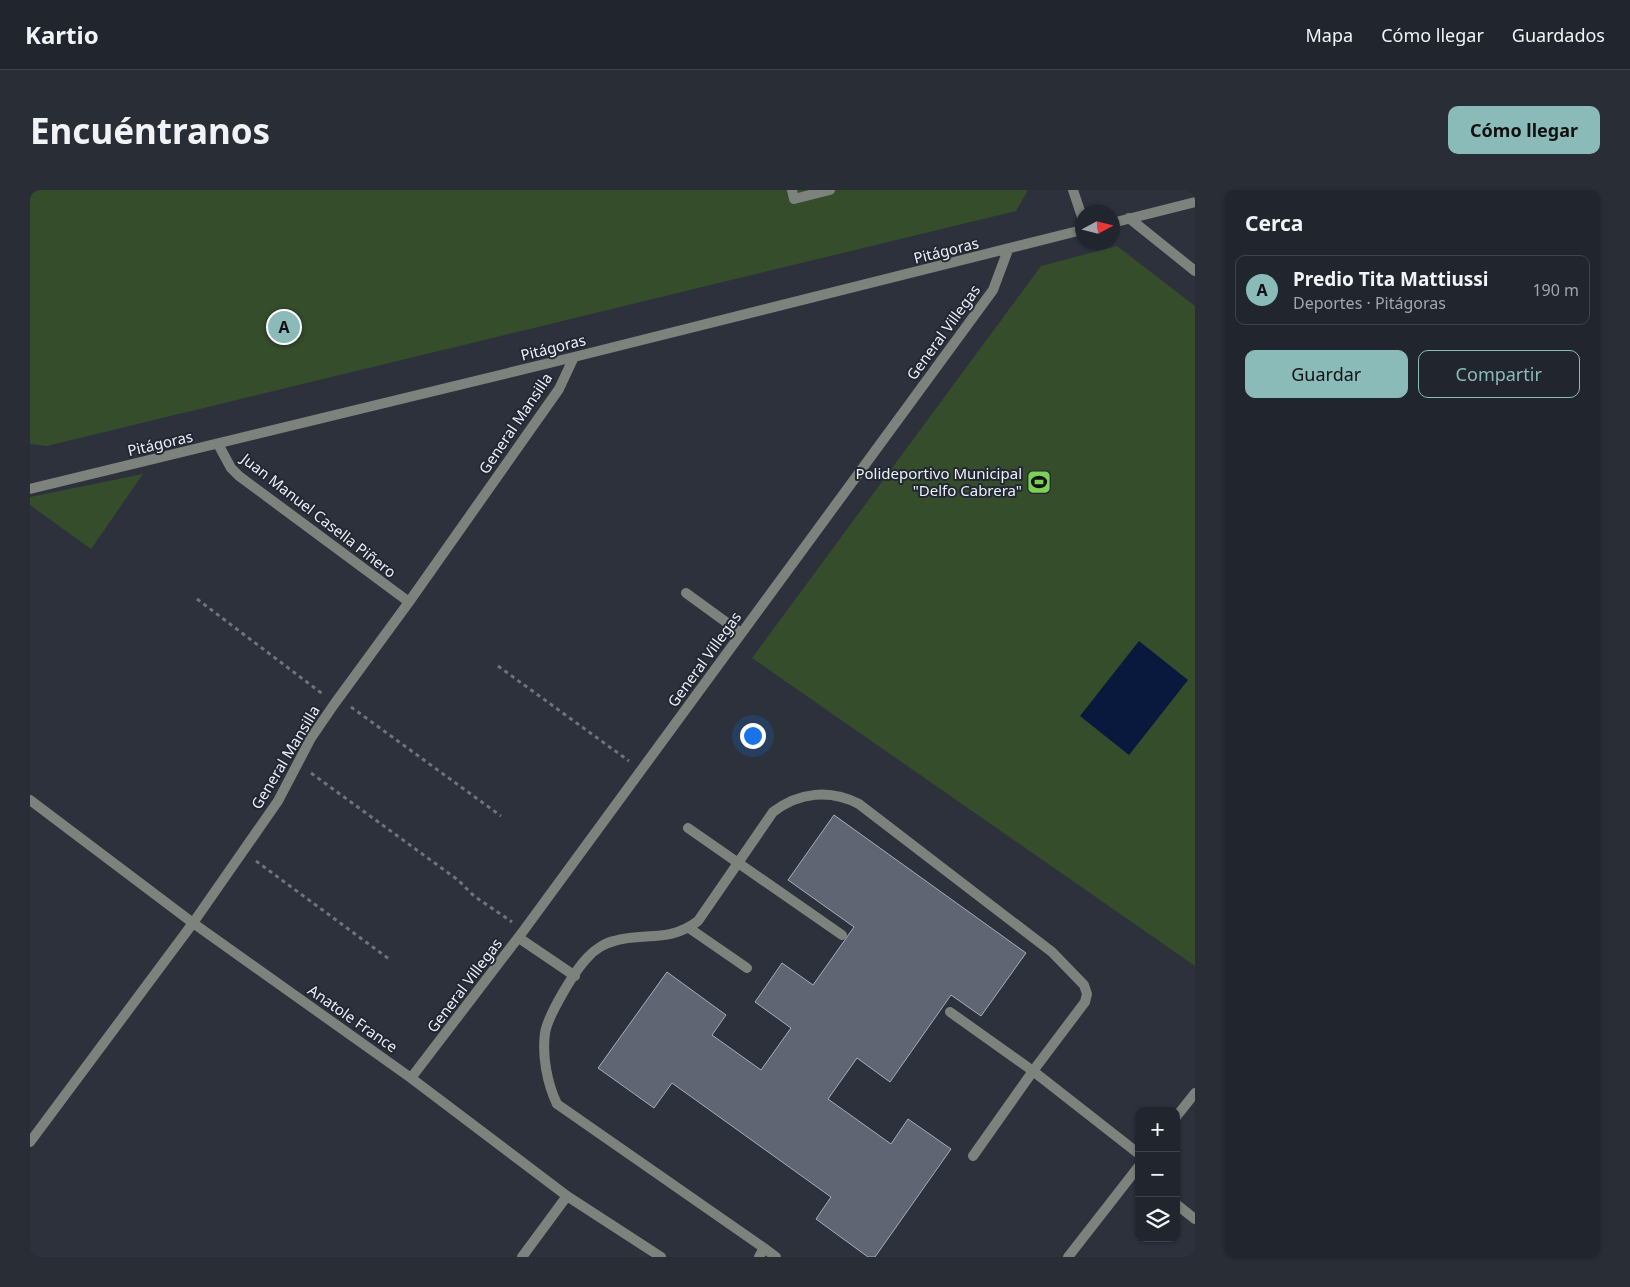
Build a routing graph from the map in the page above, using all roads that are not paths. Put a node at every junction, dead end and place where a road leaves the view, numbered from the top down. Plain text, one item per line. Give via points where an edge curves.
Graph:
1 (792, 190) edge
2 (830, 190) edge
3 (1073, 190) edge
4 (1195, 202) edge
5 (1078, 205) edge
6 (1129, 218) junction
7 (1120, 221) edge
8 (1075, 232) edge
9 (1008, 250) junction
10 (1195, 271) edge
11 (574, 357) junction
12 (218, 444) junction
13 (30, 489) edge
14 (686, 593) dead end
15 (409, 602) junction
16 (742, 633) junction
17 (30, 800) edge
18 (688, 828) dead end
19 (738, 863) junction
20 (193, 923) junction
21 (689, 928) junction
22 (522, 934) junction
23 (842, 935) dead end
24 (747, 968) dead end
25 (575, 976) junction
26 (950, 1012) dead end
27 (1033, 1071) junction
28 (411, 1078) junction
29 (1195, 1093) edge
30 (1180, 1112) edge
31 (30, 1142) edge
32 (1136, 1152) edge
33 (973, 1156) dead end
34 (1135, 1173) edge
35 (567, 1196) junction
36 (1180, 1207) edge
37 (1195, 1219) edge
38 (762, 1253) edge
39 (522, 1257) edge
40 (661, 1257) edge
41 (776, 1257) edge
42 (1068, 1257) edge

1 - 2 street via 794,199
3 - 5 street
4 - 6 street
6 - 7 street
6 - 10 street
8 - 9 street, Pitágoras
9 - 11 street, Pitágoras
9 - 16 street, General Villegas via 993,290
11 - 12 street, Pitágoras
11 - 15 street, General Mansilla via 559,389
12 - 13 street, Pitágoras
12 - 15 street, Juan Manuel Casella Piñero via 239,476
14 - 16 street
15 - 20 street, General Mansilla via 336,700 311,738 278,802
16 - 22 street, General Villegas
17 - 20 street, Anatole France
18 - 19 street
19 - 21 street via 698,921
19 - 23 street
19 - 27 street via 773,812 785,803 820,794 835,795 859,804 1052,952 1084,985 1085,1002
20 - 28 street, Anatole France
20 - 31 street, General Mansilla
21 - 24 street
21 - 25 street via 675,934 614,941 588,957
22 - 25 street
22 - 28 street, General Villegas
25 - 38 street via 548,1020 545,1033 544,1054 551,1091 557,1104
26 - 27 street
27 - 32 street
27 - 33 street
28 - 35 street, Anatole France
29 - 30 street
34 - 42 street
35 - 39 street
35 - 40 street, Anatole France
36 - 37 street
38 - 41 street

